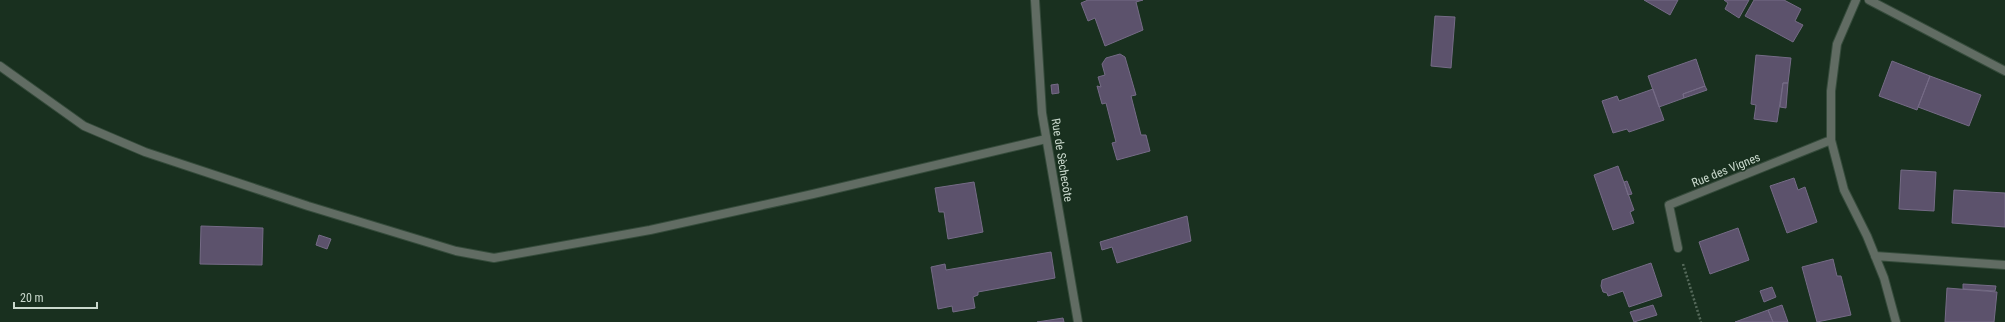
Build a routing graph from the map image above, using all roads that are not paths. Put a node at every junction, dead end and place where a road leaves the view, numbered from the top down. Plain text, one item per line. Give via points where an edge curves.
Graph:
1 (1035, 0) edge
2 (1856, 0) edge
3 (1869, 0) edge
4 (0, 66) edge
5 (2005, 71) edge
6 (1046, 139) junction
7 (1831, 140) junction
8 (1678, 248) road end
9 (1875, 256) junction
10 (2005, 265) edge
11 (1078, 322) edge
12 (1896, 322) edge

1 - 6 street, Rue de Sèchecôte
2 - 7 street via 1837,44 1830,91
3 - 5 street
4 - 6 street via 84,126 145,152 367,224 456,251 494,258 650,230
6 - 11 street, Rue de Sèchecôte
7 - 8 street, Rue des Vignes via 1670,205
7 - 9 street via 1844,190
9 - 10 street
9 - 12 street

